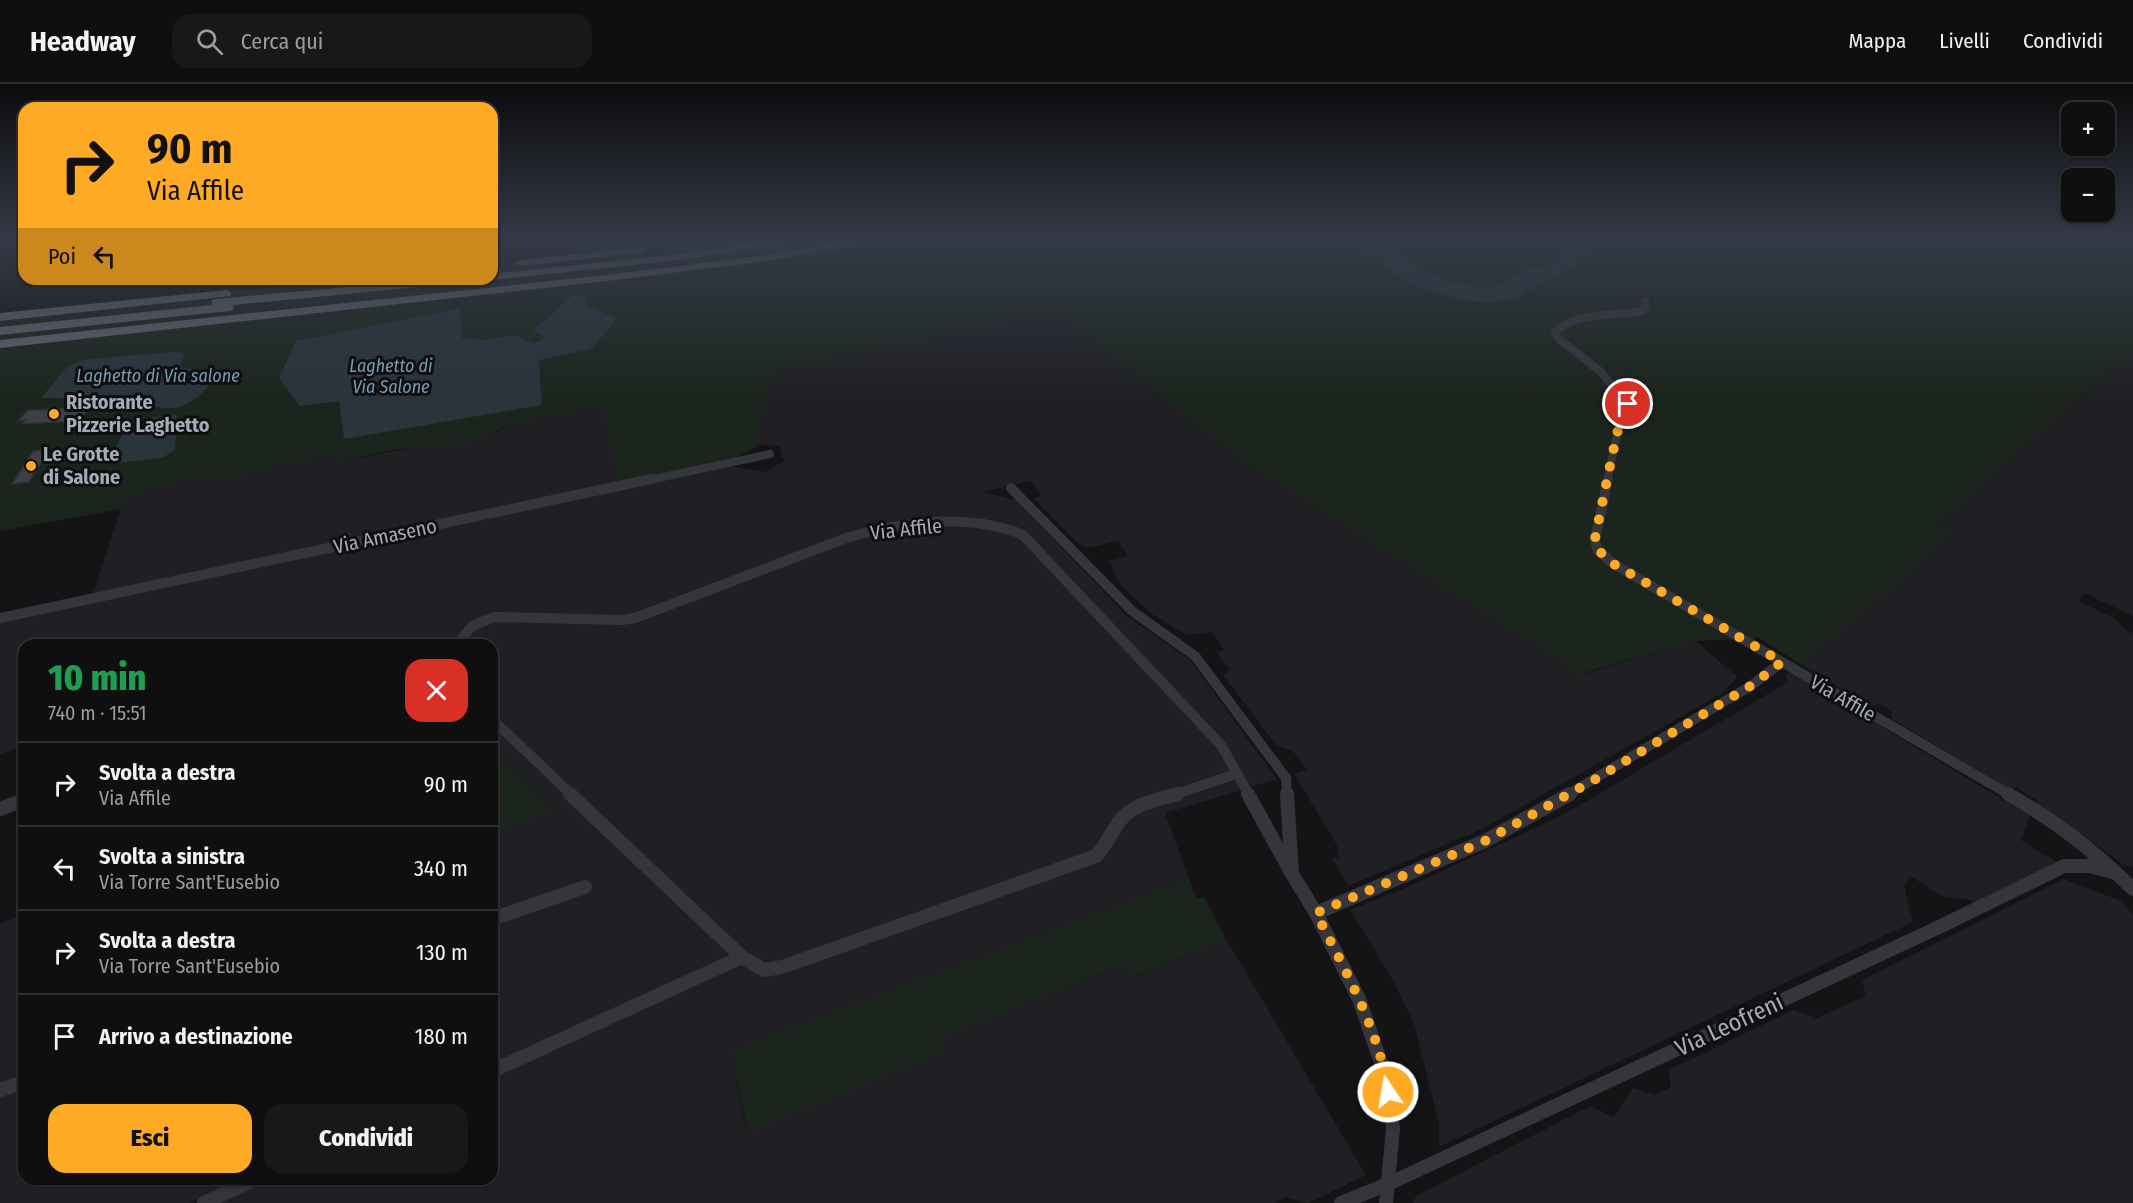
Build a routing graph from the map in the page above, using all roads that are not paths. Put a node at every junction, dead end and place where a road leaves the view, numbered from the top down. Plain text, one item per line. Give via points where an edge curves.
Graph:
1 (259, 290) edge
2 (350, 290) edge
3 (405, 290) edge
4 (483, 290) edge
5 (1645, 302) dead end
6 (325, 307) junction
7 (0, 317) edge
8 (0, 325) edge
9 (51, 325) junction
10 (0, 331) edge
11 (0, 344) edge
12 (770, 454) dead end
13 (1011, 488) dead end
14 (0, 618) edge
15 (462, 639) edge
16 (1782, 662) junction
17 (498, 725) edge
18 (1236, 774) junction
19 (18, 802) edge
20 (0, 808) edge
21 (1292, 874) junction
22 (2120, 874) junction
23 (585, 887) dead end
24 (2133, 889) edge
25 (1316, 913) junction
26 (498, 917) edge
27 (742, 957) junction
28 (498, 1068) edge
29 (18, 1084) edge
30 (0, 1090) edge
31 (1388, 1184) junction
32 (243, 1185) edge
33 (204, 1203) edge
34 (1341, 1203) edge
35 (1386, 1203) edge

1 - 7 highway
2 - 8 highway
3 - 9 highway
4 - 6 highway
5 - 16 street, Via Affile via 1646,308 1640,312 1573,322 1560,326 1555,333 1601,372 1628,404 1608,474 1595,539 1597,549 1612,563
6 - 9 highway
6 - 11 highway
9 - 10 highway
12 - 14 street, Via Amaseno
13 - 21 street via 1132,611 1195,656 1286,778
15 - 18 street, Via Affile via 472,626 494,617 636,618 877,529 904,525 997,526 1023,535 1221,745
16 - 22 street, Via Affile via 2048,817
16 - 25 street via 1752,685 1485,841
17 - 27 street
18 - 21 street, Via Affile
18 - 27 street via 1138,807 1123,817 1096,856 782,967 764,970
19 - 20 street
21 - 25 street, Via Affile
22 - 24 street, Via Affile
22 - 31 street, Via Leofreni via 2090,866 2064,866
23 - 26 street
25 - 31 street, Via Affile via 1359,999 1385,1074 1393,1129
27 - 28 street
29 - 30 street
31 - 34 street, Via Leofreni
31 - 35 street, Via Affile
32 - 33 street

